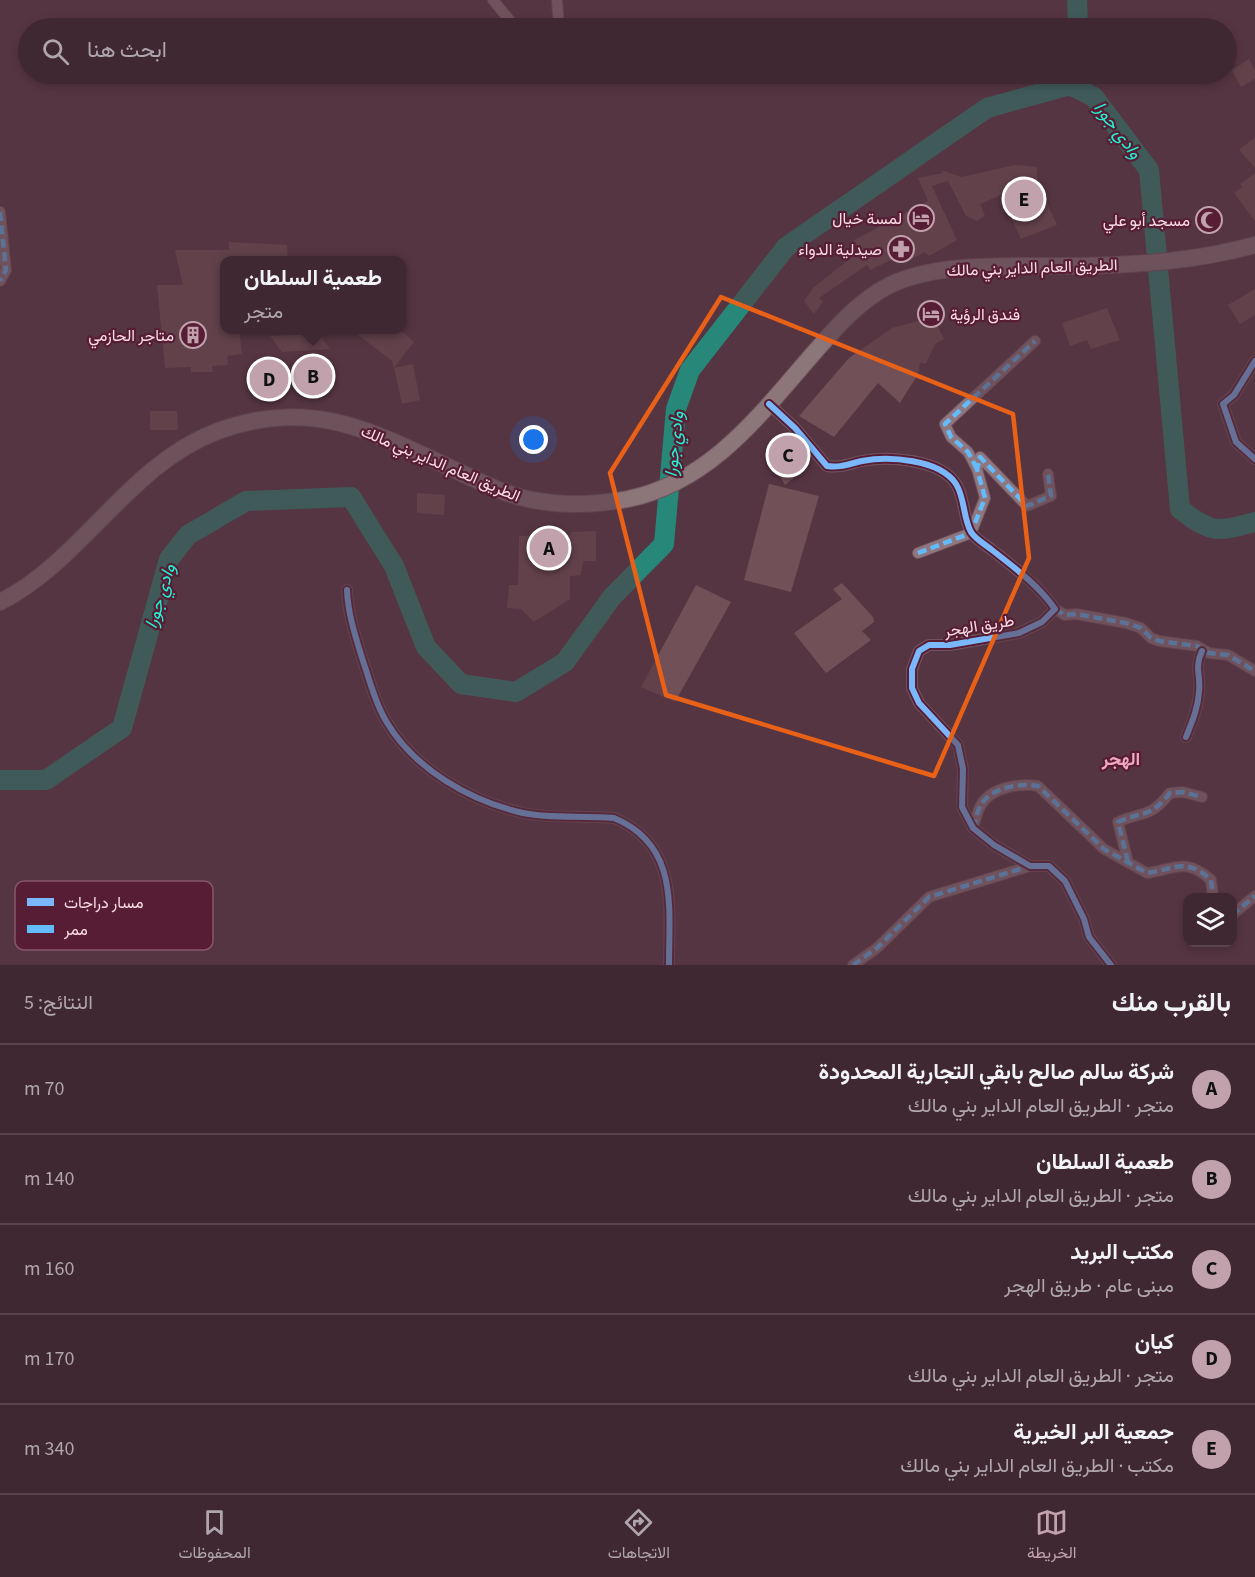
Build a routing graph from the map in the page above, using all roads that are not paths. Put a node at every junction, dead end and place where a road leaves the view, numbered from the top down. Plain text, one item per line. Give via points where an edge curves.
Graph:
1 (493, 0) edge
2 (557, 0) edge
3 (508, 18) edge
4 (558, 18) edge
5 (0, 212) edge
6 (1255, 245) edge
7 (0, 281) edge
8 (1035, 341) dead end
9 (1255, 361) edge
10 (769, 404) junction
11 (1255, 459) edge
12 (977, 469) junction
13 (1048, 474) dead end
14 (971, 533) junction
15 (918, 553) dead end
16 (347, 590) dead end
17 (0, 602) edge
18 (1055, 609) junction
19 (1202, 651) junction
20 (1255, 671) edge
21 (1186, 737) dead end
22 (1202, 797) dead end
23 (973, 828) junction
24 (1128, 862) junction
25 (1030, 866) junction
26 (1213, 893) edge
27 (1255, 896) edge
28 (1237, 912) edge
29 (669, 965) edge
30 (853, 965) edge
31 (1111, 965) edge

1 - 3 street
2 - 4 street
5 - 7 street via 6,270
6 - 10 main road, الطريق العام الداير بني مالك via 1184,260 937,271 890,285 852,310
8 - 12 street via 945,424
9 - 11 street via 1234,395 1223,404 1236,442
10 - 14 street via 827,466 843,468 883,459 929,466 945,474 956,484
10 - 17 main road, الطريق العام الداير بني مالك via 721,454 663,489 626,499 576,504 527,499 494,488 345,423 282,416 250,421 214,432 172,455 55,564 17,594
12 - 13 street via 980,457 1027,506 1051,496
12 - 14 street via 985,498
14 - 15 street
14 - 18 street via 1027,577
16 - 29 street via 357,640 386,721 425,765 465,793 484,801 526,813 614,818 649,843 669,888
18 - 19 street via 1065,615 1126,623 1141,628 1151,638 1197,646
18 - 23 street, طريق الهجر via 1036,626 1019,633 929,645 919,651 912,669 912,688 919,703 958,745 963,807
19 - 20 street via 1228,655
19 - 21 street via 1197,663 1197,709
22 - 24 street via 1170,793 1148,814 1118,822
23 - 24 street via 981,804 991,794 1017,786 1038,786 1104,849
23 - 25 street
24 - 26 street via 1147,873 1189,866 1211,880
25 - 30 street via 929,897 877,948
25 - 31 street via 1049,866 1065,881 1089,937
27 - 28 street

